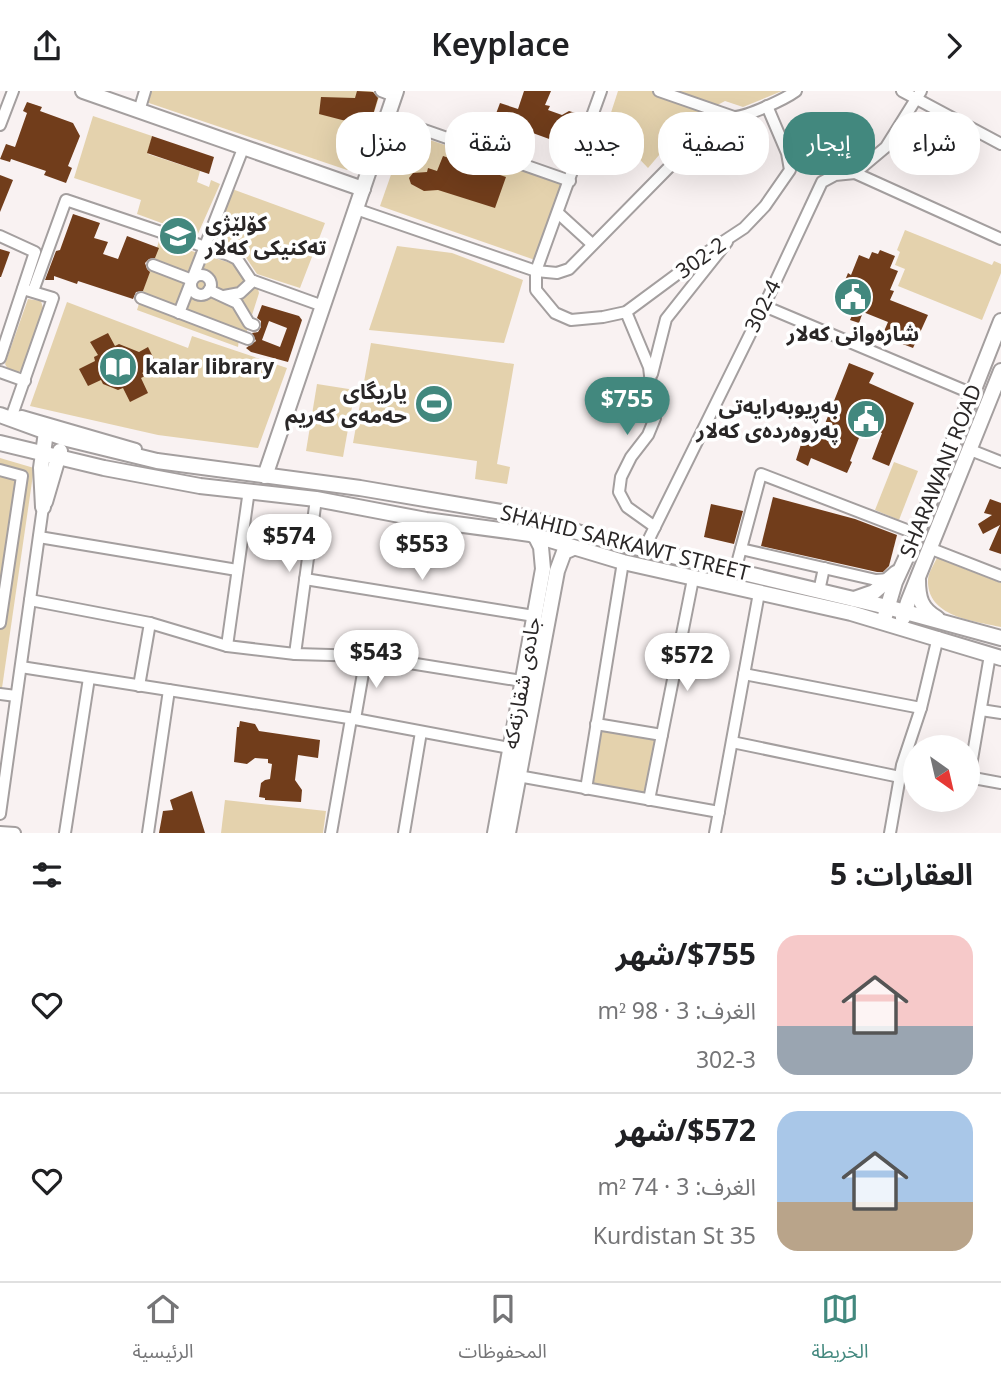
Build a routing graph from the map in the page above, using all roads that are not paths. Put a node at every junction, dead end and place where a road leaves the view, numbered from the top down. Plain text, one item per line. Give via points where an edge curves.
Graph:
1 (13, 91) edge
2 (83, 91) edge
3 (145, 91) edge
4 (601, 91) edge
5 (659, 91) edge
6 (796, 91) edge
7 (902, 91) edge
8 (390, 93) edge
9 (919, 95) edge
10 (767, 106) junction
11 (139, 111) junction
12 (388, 112) edge
13 (720, 112) edge
14 (753, 112) edge
15 (0, 125) edge
16 (431, 132) edge
17 (1001, 144) edge
18 (244, 146) junction
19 (875, 157) edge
20 (368, 175) edge
21 (661, 175) edge
22 (835, 175) edge
23 (859, 175) edge
24 (570, 181) junction
25 (363, 189) junction
26 (356, 209) junction
27 (558, 213) junction
28 (0, 236) edge
29 (730, 237) junction
30 (1001, 239) edge
31 (592, 244) junction
32 (204, 247) junction
33 (153, 265) dead end
34 (537, 271) junction
35 (192, 281) junction
36 (254, 281) junction
37 (28, 290) junction
38 (224, 296) junction
39 (141, 298) dead end
40 (323, 306) junction
41 (764, 306) junction
42 (626, 312) junction
43 (179, 313) junction
44 (1001, 321) edge
45 (254, 325) dead end
46 (248, 339) dead end
47 (0, 358) edge
48 (1001, 371) edge
49 (0, 372) edge
50 (651, 377) junction
51 (25, 381) junction
52 (973, 394) junction
53 (6, 417) edge
54 (46, 432) junction
55 (63, 438) junction
56 (0, 443) edge
57 (968, 449) junction
58 (42, 455) junction
59 (58, 458) junction
60 (157, 461) junction
61 (1001, 462) edge
62 (0, 470) edge
63 (265, 476) junction
64 (249, 490) junction
65 (316, 499) junction
66 (43, 506) junction
67 (655, 527) junction
68 (917, 534) junction
69 (535, 535) junction
70 (39, 537) junction
71 (573, 548) junction
72 (929, 548) junction
73 (644, 549) junction
74 (740, 549) junction
75 (623, 562) junction
76 (903, 564) junction
77 (824, 568) junction
78 (237, 570) junction
79 (550, 570) junction
80 (735, 571) junction
81 (1001, 576) edge
82 (918, 577) junction
83 (892, 578) junction
84 (305, 579) junction
85 (693, 579) junction
86 (819, 591) junction
87 (759, 593) junction
88 (853, 599) junction
89 (30, 600) junction
90 (885, 614) junction
91 (534, 616) junction
92 (903, 619) junction
93 (0, 623) edge
94 (150, 623) junction
95 (947, 624) junction
96 (938, 637) junction
97 (1001, 638) edge
98 (227, 646) junction
99 (295, 653) junction
100 (366, 656) junction
101 (996, 656) edge
102 (20, 667) junction
103 (744, 674) junction
104 (89, 678) junction
105 (522, 681) junction
106 (139, 686) junction
107 (169, 690) junction
108 (0, 694) edge
109 (16, 697) junction
110 (921, 708) junction
111 (981, 710) junction
112 (1001, 713) edge
113 (353, 719) junction
114 (596, 725) junction
115 (421, 732) junction
116 (662, 735) junction
117 (976, 735) edge
118 (732, 742) junction
119 (510, 748) junction
120 (3, 771) edge
121 (901, 771) junction
122 (517, 776) junction
123 (980, 779) edge
124 (1001, 783) edge
125 (586, 789) junction
126 (649, 800) junction
127 (719, 812) junction
128 (0, 814) edge
129 (0, 832) edge
130 (894, 832) edge
131 (15, 833) edge
132 (65, 833) edge
133 (148, 833) edge
134 (331, 833) edge
135 (404, 833) edge
136 (495, 833) edge
137 (508, 833) edge
138 (715, 833) edge

1 - 15 street
2 - 11 main road
3 - 11 street
4 - 24 street
5 - 13 street
6 - 10 street
7 - 9 street
8 - 12 main road
9 - 17 street
9 - 19 street, 302-4 via 887,147
10 - 14 street
10 - 29 street, 302-2 via 788,153 790,170 765,206
11 - 18 main road
16 - 24 street
18 - 25 main road
18 - 32 street
20 - 25 main road
21 - 31 street
22 - 41 street, 302-4 via 822,182
23 - 30 street
24 - 27 street
25 - 26 main road
26 - 34 street
26 - 40 main road
27 - 31 street
27 - 34 street
28 - 37 street via 36,252
29 - 42 street, 302-2
29 - 50 street via 666,319
31 - 34 street via 569,269
32 - 35 street
32 - 36 street via 237,259
32 - 37 street via 66,200
33 - 35 street
34 - 42 street, 302-2 via 536,290 555,313 571,320
35 - 38 street via 196,294 209,290
35 - 43 street
36 - 38 street via 240,293
36 - 40 street
37 - 47 street
37 - 51 street via 53,298
38 - 45 street via 237,303
39 - 43 street
40 - 63 main road
41 - 52 street
41 - 67 street, 302-4
42 - 50 street
43 - 46 street
44 - 52 main road, SHARAWANI ROAD
48 - 57 main road, SHARAWANI ROAD
49 - 51 street
50 - 67 street via 655,418 621,477 619,492 627,507
51 - 53 street
52 - 68 main road, SHARAWANI ROAD
53 - 54 main road, SHAHID SARKAWT STREET
53 - 60 street via 22,416 135,449
54 - 55 main road, SHAHID SARKAWT STREET
54 - 58 main road
55 - 59 main road
55 - 60 main road, SHAHID SARKAWT STREET
56 - 58 main road, SHAHID SARKAWT STREET
57 - 61 street
57 - 72 main road, SHARAWANI ROAD
58 - 59 main road, SHAHID SARKAWT STREET
58 - 66 main road
59 - 64 main road, SHAHID SARKAWT STREET via 200,486
59 - 66 main road
60 - 63 main road, SHAHID SARKAWT STREET
62 - 93 street via 22,476
63 - 73 main road, SHAHID SARKAWT STREET via 513,514
64 - 65 main road, SHAHID SARKAWT STREET
64 - 78 street
65 - 69 main road, SHAHID SARKAWT STREET
65 - 84 street
66 - 70 street
67 - 73 street, 302-4
68 - 74 street via 761,474
68 - 76 main road, SHARAWANI ROAD
69 - 71 main road, SHAHID SARKAWT STREET
69 - 79 main road, جادەی شقارتەکە
70 - 78 street
70 - 89 street
71 - 75 main road, SHAHID SARKAWT STREET
71 - 79 main road, جادەی شقارتەکە
72 - 81 street
72 - 82 main road, SHARAWANI ROAD
73 - 80 main road, SHAHID SARKAWT STREET
74 - 77 street
74 - 80 street
75 - 85 main road, SHAHID SARKAWT STREET
75 - 114 street
76 - 83 main road
76 - 90 main road, SHARAWANI ROAD
77 - 83 street via 876,580
77 - 86 street
78 - 98 street
79 - 91 main road, جادەی شقارتەکە
79 - 122 main road, جادەی شقارتەکە
80 - 86 main road, SHAHID SARKAWT STREET
82 - 92 main road, SHARAWANI ROAD
82 - 95 main road via 922,605
83 - 88 main road via 874,592
84 - 91 street
84 - 99 street
85 - 87 main road, SHAHID SARKAWT STREET
85 - 116 street
86 - 88 main road, SHAHID SARKAWT STREET
87 - 90 main road, SHAHID SARKAWT STREET
87 - 103 street
88 - 90 main road, SHAHID SARKAWT STREET
89 - 94 street
89 - 102 street
90 - 92 main road, SHAHID SARKAWT STREET
91 - 105 main road, جادەی شقارتەکە
92 - 95 main road, SHAHID SARKAWT STREET
92 - 96 main road, SHAHID SARKAWT STREET
94 - 98 street
94 - 106 street
95 - 97 main road, SHAHID SARKAWT STREET
96 - 101 main road, SHAHID SARKAWT STREET
96 - 110 street
98 - 99 street
99 - 100 street
100 - 105 street
100 - 113 street
101 - 111 street
102 - 104 street
102 - 109 street
103 - 110 street
103 - 118 street
104 - 106 street
104 - 132 street
105 - 119 main road, جادەی شقارتەکە
106 - 107 street
107 - 113 street
107 - 133 street
108 - 109 street
109 - 120 street
110 - 121 street
111 - 112 street
111 - 117 street
113 - 115 street
113 - 134 street
114 - 116 street
114 - 125 street
115 - 119 street
115 - 135 street
116 - 126 street
118 - 121 street
118 - 127 street
119 - 136 main road, جادەی شقارتەکە
120 - 128 street
121 - 130 street
122 - 125 street
122 - 137 main road, جادەی شقارتەکە
123 - 124 street
125 - 126 street
126 - 127 street
127 - 138 street
129 - 131 street

